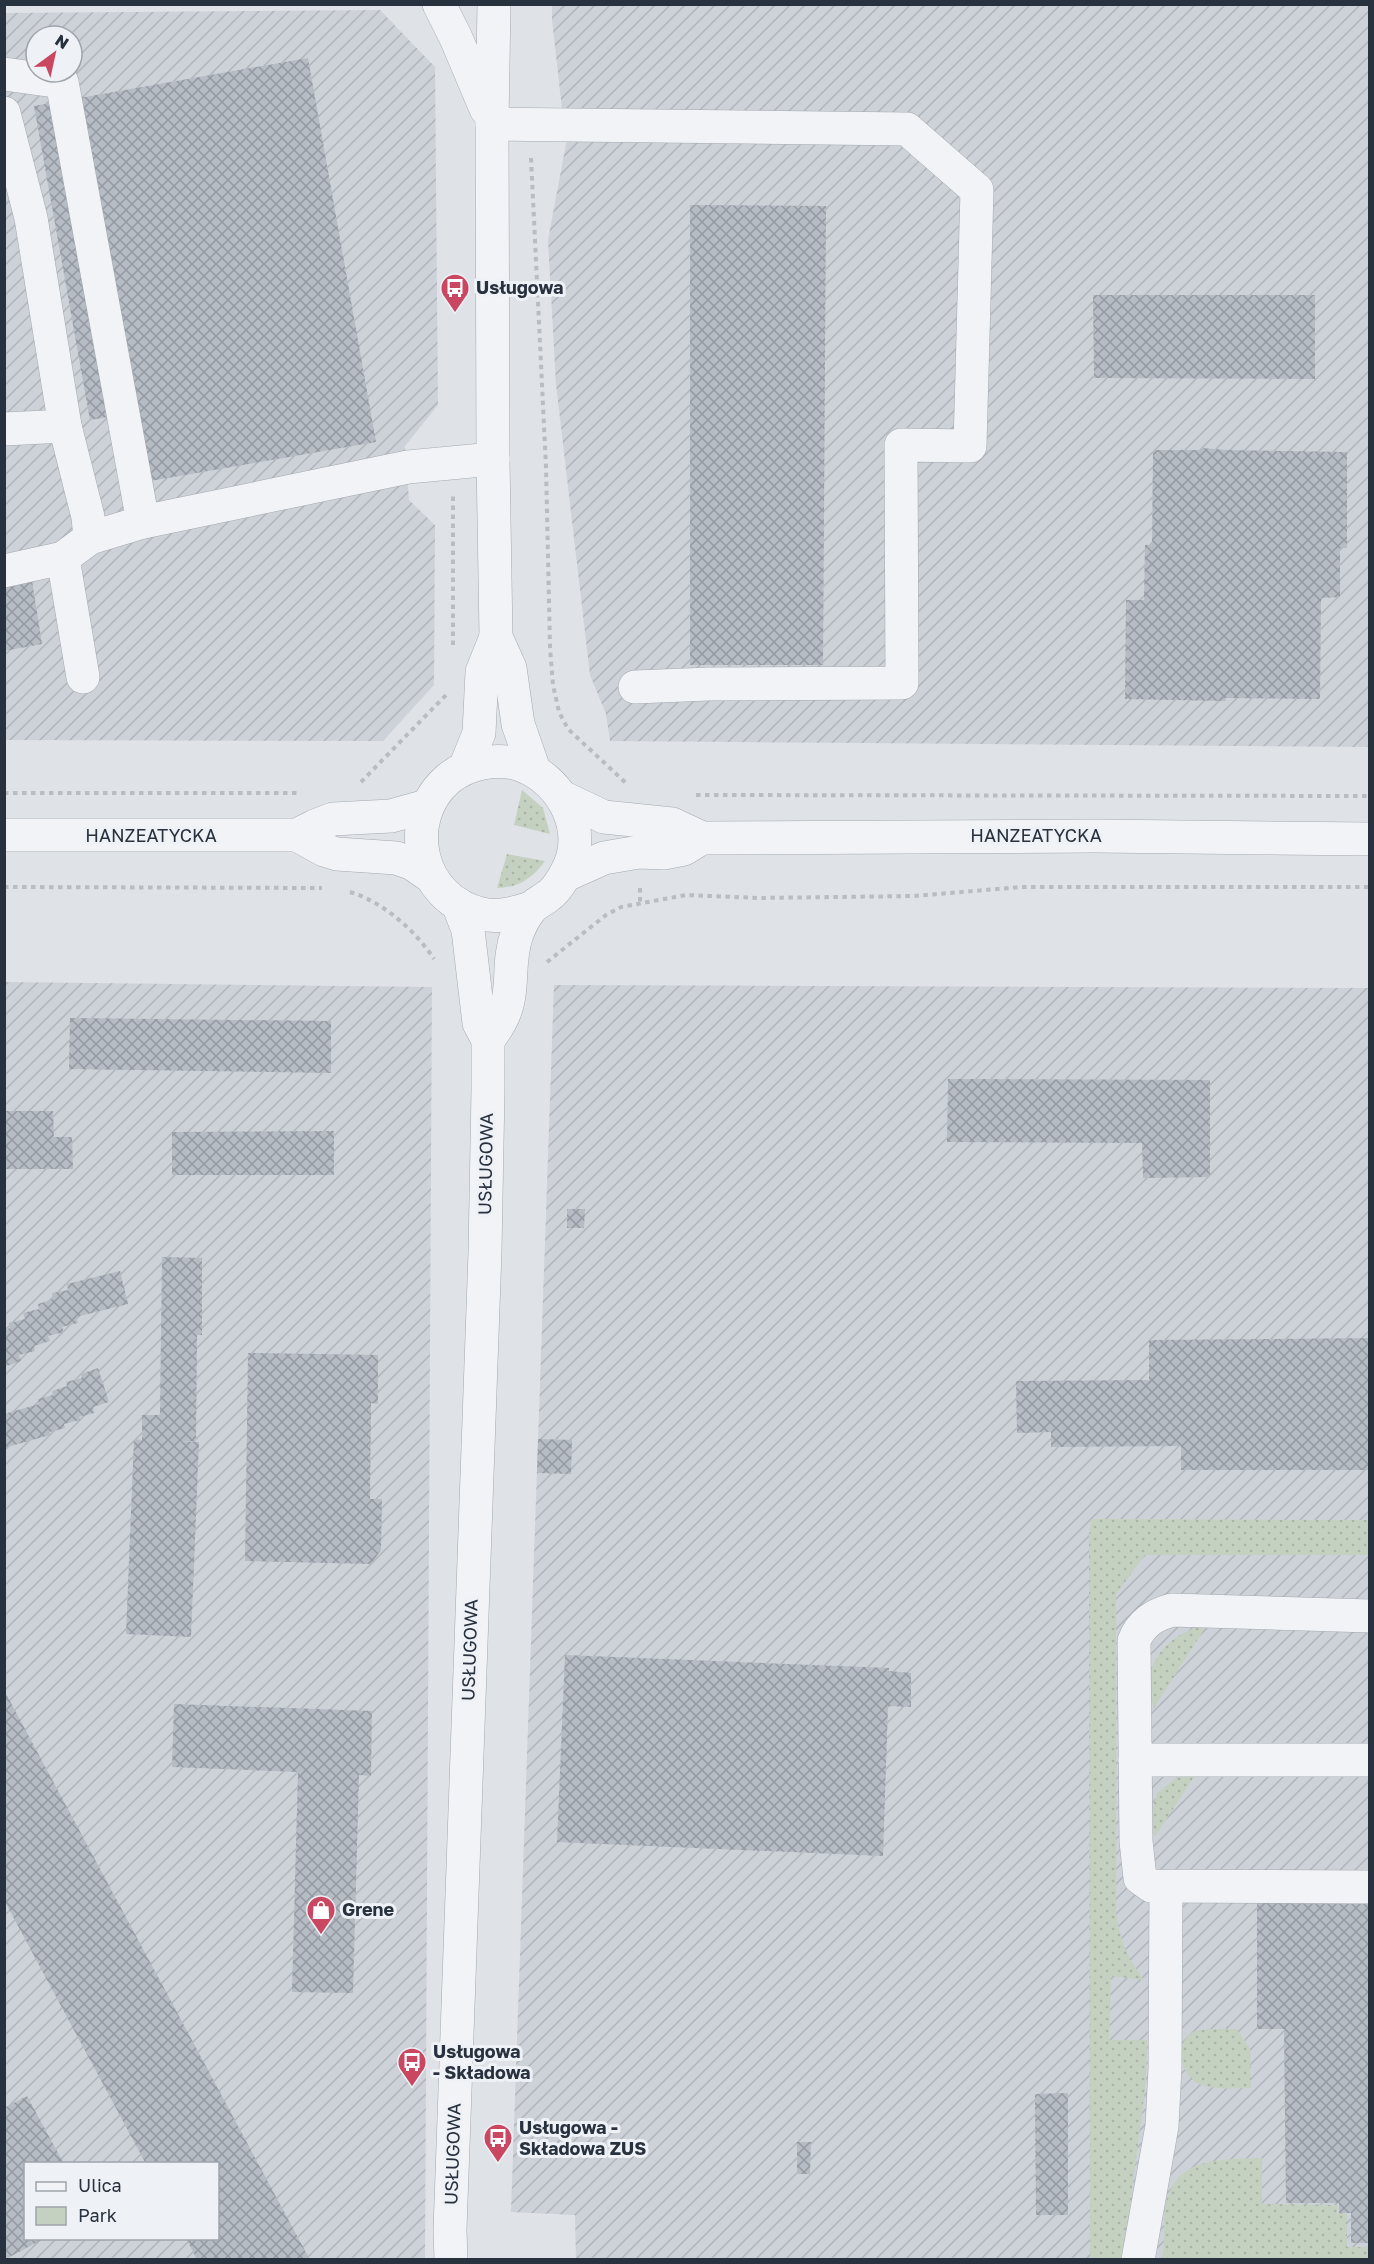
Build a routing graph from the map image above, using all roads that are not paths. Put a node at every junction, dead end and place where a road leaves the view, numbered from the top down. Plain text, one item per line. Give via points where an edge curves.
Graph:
1 (439, 4) edge
2 (494, 4) edge
3 (4, 74) edge
4 (4, 113) edge
5 (492, 124) junction
6 (65, 426) junction
7 (4, 429) edge
8 (493, 459) junction
9 (143, 522) junction
10 (90, 538) junction
11 (63, 558) junction
12 (4, 571) edge
13 (83, 677) dead end
14 (498, 685) junction
15 (635, 687) dead end
16 (465, 768) junction
17 (534, 770) junction
18 (564, 798) junction
19 (427, 806) junction
20 (4, 835) edge
21 (297, 835) junction
22 (639, 836) junction
23 (1370, 839) edge
24 (566, 875) junction
25 (430, 876) junction
26 (458, 904) junction
27 (531, 909) junction
28 (488, 1040) junction
29 (1370, 1616) edge
30 (1135, 1760) junction
31 (1370, 1760) edge
32 (1166, 1887) junction
33 (1370, 1887) edge
34 (451, 2259) edge
35 (1138, 2259) edge

1 - 5 street
2 - 5 street
3 - 9 street via 62,82
4 - 6 street via 31,218
5 - 8 street
5 - 15 street via 907,129 977,190 970,446 901,445 902,683
6 - 7 street
6 - 10 street
8 - 9 street via 408,467
8 - 14 street via 496,637 482,672
9 - 10 street
10 - 11 street
11 - 12 street
11 - 13 street
14 - 16 street
14 - 17 street via 518,724
16 - 17 street via 488,762 512,762
16 - 19 street via 437,790
17 - 18 street
18 - 22 street, HANZEATYCKA
18 - 24 street via 575,836
19 - 21 street, HANZEATYCKA via 391,816 333,819
19 - 25 street via 420,842
20 - 21 street, HANZEATYCKA
21 - 25 street via 337,854 396,858
22 - 23 street, HANZEATYCKA via 664,853 684,849 702,838
22 - 24 street, HANZEATYCKA
24 - 27 street via 551,894
25 - 26 street
26 - 27 street via 482,914 507,915
26 - 28 street, USŁUGOWA via 468,930 479,1023
27 - 28 street via 514,943 509,1000 502,1021
28 - 34 street, USŁUGOWA via 485,1252
29 - 30 street via 1172,1610 1158,1614 1145,1622 1134,1641
30 - 31 street
30 - 32 street via 1140,1878 1151,1886
32 - 33 street
32 - 35 street via 1162,2126

